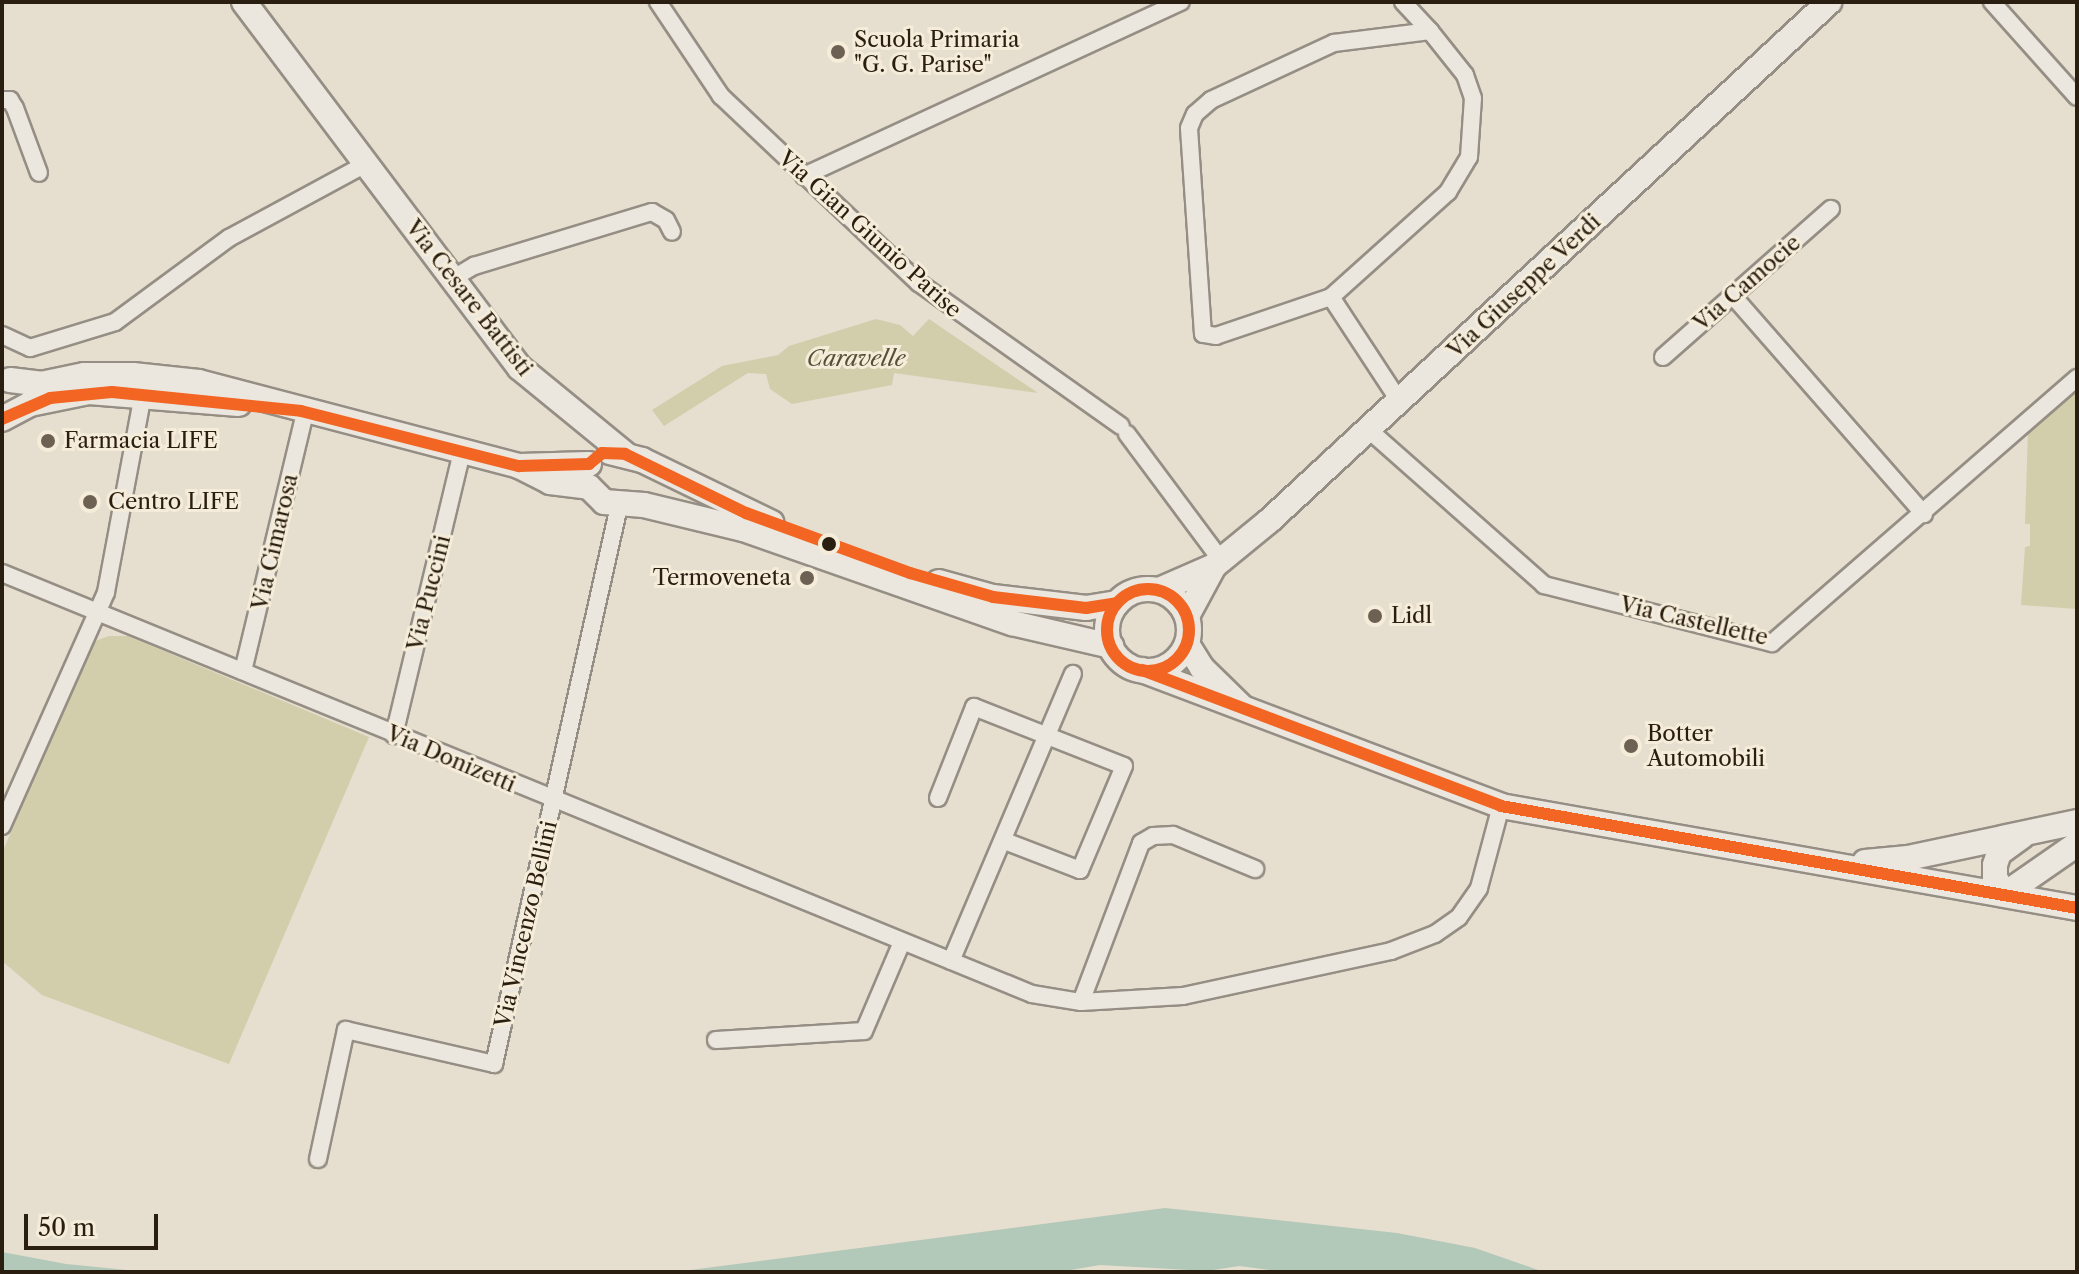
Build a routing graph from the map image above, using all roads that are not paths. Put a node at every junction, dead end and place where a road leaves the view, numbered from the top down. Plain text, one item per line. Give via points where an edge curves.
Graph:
1 (244, 2) edge
2 (658, 2) edge
3 (1181, 2) edge
4 (1403, 2) edge
5 (1829, 2) edge
6 (1992, 2) edge
7 (1430, 31) junction
8 (2077, 97) edge
9 (2, 100) edge
10 (366, 164) junction
11 (39, 173) dead end
12 (804, 176) junction
13 (1831, 209) dead end
14 (672, 232) dead end
15 (452, 279) junction
16 (1733, 296) junction
17 (1331, 297) junction
18 (2, 335) edge
19 (1663, 357) dead end
20 (6, 376) edge
21 (2077, 378) edge
22 (143, 394) junction
23 (1400, 402) junction
24 (303, 412) junction
25 (5, 416) edge
26 (582, 422) junction
27 (1369, 430) junction
28 (462, 451) junction
29 (625, 454) junction
30 (653, 469) junction
31 (590, 470) junction
32 (644, 505) junction
33 (619, 506) junction
34 (1924, 514) junction
35 (1218, 563) junction
36 (2, 573) edge
37 (1159, 590) junction
38 (1117, 603) junction
39 (97, 615) junction
40 (1187, 616) junction
41 (1187, 644) junction
42 (1111, 646) junction
43 (1142, 670) junction
44 (243, 671) junction
45 (1073, 674) dead end
46 (1246, 711) junction
47 (394, 735) junction
48 (1050, 737) junction
49 (938, 798) dead end
50 (553, 803) junction
51 (1501, 806) junction
52 (2077, 822) edge
53 (2, 826) edge
54 (2026, 834) junction
55 (1005, 841) junction
56 (2077, 844) edge
57 (1831, 865) junction
58 (1255, 869) dead end
59 (2005, 894) junction
60 (2077, 908) edge
61 (902, 942) junction
62 (951, 961) junction
63 (1081, 1002) junction
64 (716, 1040) dead end
65 (318, 1159) dead end

1 - 10 main road, Via Cesare Battisti
2 - 12 street, Via Gian Giunio Parise via 721,96
3 - 12 street
4 - 7 street
5 - 23 main road, Via Giuseppe Verdi
6 - 8 street
7 - 17 street via 1465,75 1473,98 1469,157 1448,192
7 - 17 street via 1334,43 1211,100 1189,128 1203,334 1216,336
9 - 11 street via 10,100 15,108
10 - 15 main road, Via Cesare Battisti
10 - 18 street via 229,238 115,322 30,348
12 - 35 street, Via Gian Giunio Parise via 940,302 1124,430
13 - 16 street, Via Camocie
14 - 15 street via 666,220 652,212 474,266
15 - 26 main road, Via Cesare Battisti via 520,368
16 - 19 street, Via Camocie
16 - 34 street
17 - 23 street
20 - 24 main road via 41,384 84,375 166,377 244,392
20 - 25 main road via 15,391
21 - 34 street, Via Castellette
22 - 24 main road
22 - 25 main road via 69,394
22 - 39 street via 106,592
23 - 27 main road, Via Giuseppe Verdi
24 - 28 main road
24 - 44 street, Via Cimarosa
26 - 29 main road, Via Cesare Battisti
26 - 31 main road
27 - 34 street, Via Castellette via 1544,585 1772,643
27 - 35 main road, Via Giuseppe Verdi
28 - 31 main road via 519,466
28 - 47 street, Via Puccini
29 - 30 main road
29 - 31 main road via 602,453
30 - 32 main road via 656,491
30 - 38 main road via 746,513 910,573 993,597 1086,608
31 - 33 main road via 604,502
32 - 33 main road
32 - 42 main road via 743,529 1012,623
33 - 50 street, Via Vincenzo Bellini
35 - 37 main road, Via Giuseppe Verdi
35 - 40 main road, Via Giuseppe Verdi
36 - 39 street, Via Donizetti
37 - 38 main road via 1137,590
37 - 40 main road
38 - 42 main road via 1108,623
39 - 44 street, Via Donizetti
39 - 53 street
40 - 41 main road
41 - 43 main road via 1169,665
41 - 46 main road via 1202,668
42 - 43 main road via 1118,658
43 - 46 main road
44 - 47 street, Via Donizetti
45 - 48 street
46 - 51 main road
47 - 50 street, Via Donizetti
48 - 49 street via 974,707
48 - 55 street
48 - 55 street via 1124,766 1080,870
50 - 61 street, Via Donizetti
50 - 65 street, Via Vincenzo Bellini via 494,1064 346,1030
51 - 57 main road
51 - 63 street, Via Donizetti via 1479,888 1459,917 1435,934 1391,951 1232,989
52 - 54 main road
54 - 57 main road via 1908,858
54 - 59 main road via 2007,845 1995,865
55 - 62 street
56 - 59 main road
57 - 59 main road
58 - 63 street via 1173,835 1141,843
59 - 60 main road
61 - 62 street, Via Donizetti
61 - 64 street via 864,1031
62 - 63 street, Via Donizetti via 1032,994

